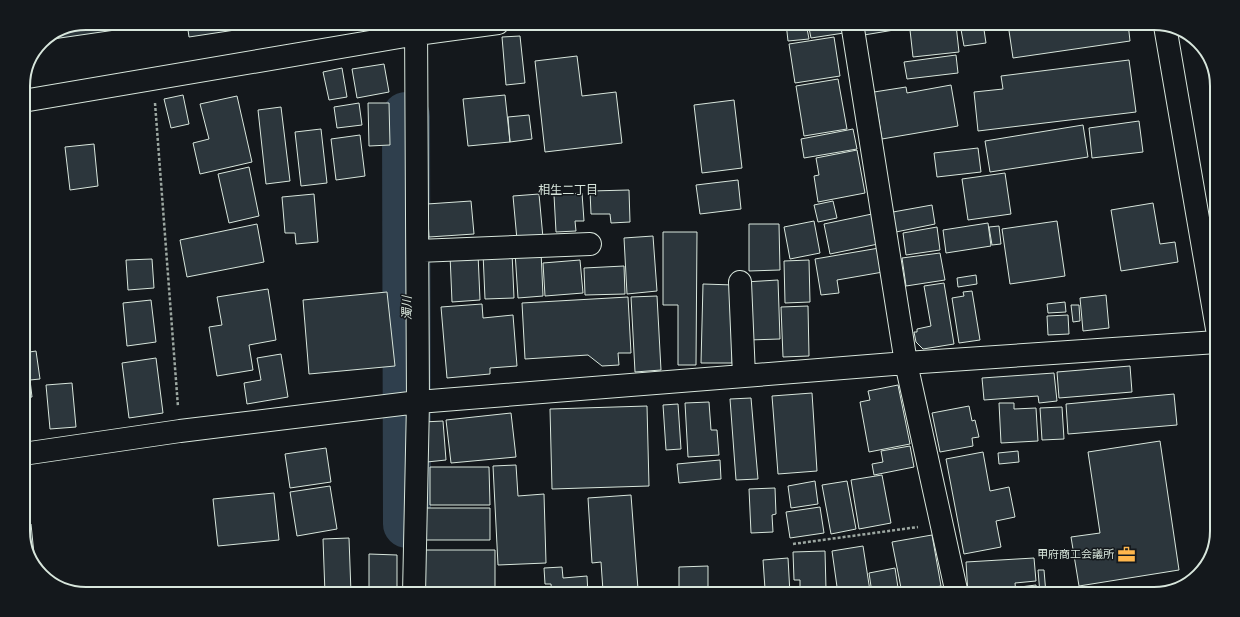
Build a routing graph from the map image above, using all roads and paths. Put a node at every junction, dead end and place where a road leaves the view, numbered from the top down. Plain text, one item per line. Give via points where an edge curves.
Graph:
1 (406, 30) edge
2 (417, 30) edge
3 (853, 30) edge
4 (1166, 31) edge
5 (153, 78) junction
6 (30, 101) edge
7 (590, 244) dead end
8 (418, 251) junction
9 (740, 282) dead end
10 (1210, 289) edge
11 (1210, 342) edge
12 (906, 363) junction
13 (744, 376) junction
14 (417, 402) junction
15 (180, 431) junction
16 (30, 453) edge
17 (942, 523) junction
18 (793, 544) dead end
19 (414, 587) edge
20 (956, 587) edge

1 - 5 street
2 - 8 street
3 - 12 street
4 - 10 street
5 - 6 street
5 - 15 path
7 - 8 street
8 - 14 street
9 - 13 street
11 - 12 street
12 - 13 street
12 - 17 street
13 - 14 street
14 - 15 street
14 - 19 street
15 - 16 street
17 - 18 path
17 - 20 street

